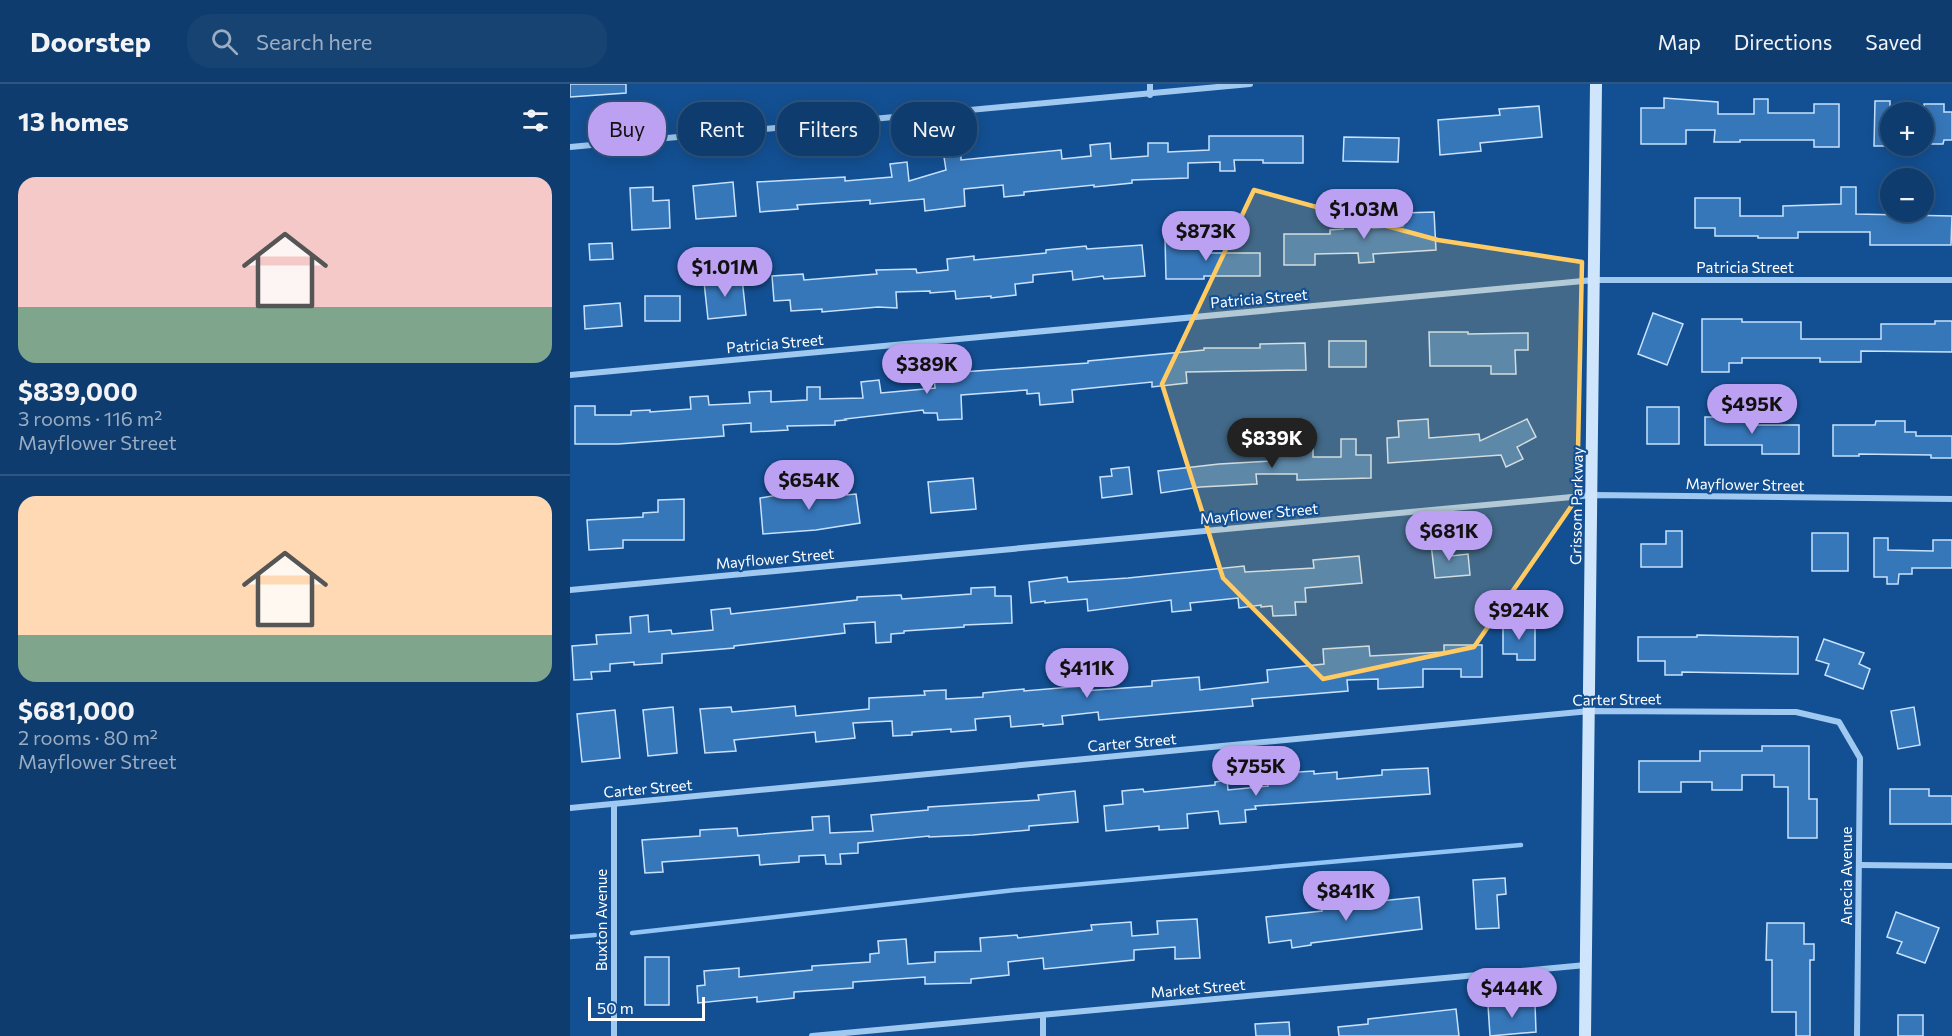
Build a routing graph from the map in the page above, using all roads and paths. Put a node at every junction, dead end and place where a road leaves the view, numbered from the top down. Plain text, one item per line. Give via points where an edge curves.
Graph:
1 (1150, 84) edge
2 (1250, 84) edge
3 (1596, 84) edge
4 (1150, 94) junction
5 (570, 147) edge
6 (1594, 280) junction
7 (1952, 280) edge
8 (570, 375) edge
9 (1593, 495) junction
10 (1952, 500) edge
11 (570, 590) edge
12 (1590, 711) junction
13 (1839, 722) joint
14 (614, 804) junction
15 (570, 808) edge
16 (1860, 865) junction
17 (1952, 866) edge
18 (1586, 965) junction
19 (1043, 1016) junction
20 (825, 1035) edge
21 (614, 1036) edge
22 (812, 1036) edge
23 (1043, 1036) edge
24 (1585, 1036) edge
25 (1857, 1036) edge

1 - 4 street
2 - 4 street
3 - 6 main road, Grissom Parkway
4 - 5 street
6 - 7 street, Patricia Street
6 - 8 street, Patricia Street
6 - 9 main road, Grissom Parkway
9 - 10 street, Mayflower Street
9 - 11 street, Mayflower Street
9 - 12 main road, Grissom Parkway
12 - 13 street, Carter Street via 1796,712
12 - 14 street, Carter Street
12 - 18 main road, Grissom Parkway
13 - 16 street, Anecia Avenue via 1860,758
14 - 15 street, Carter Street
14 - 21 street, Buxton Avenue
16 - 17 street
16 - 25 street, Anecia Avenue
18 - 19 street, Market Street
18 - 24 main road, Grissom Parkway
19 - 20 street, Market Street
19 - 23 street
20 - 22 street, Market Street

